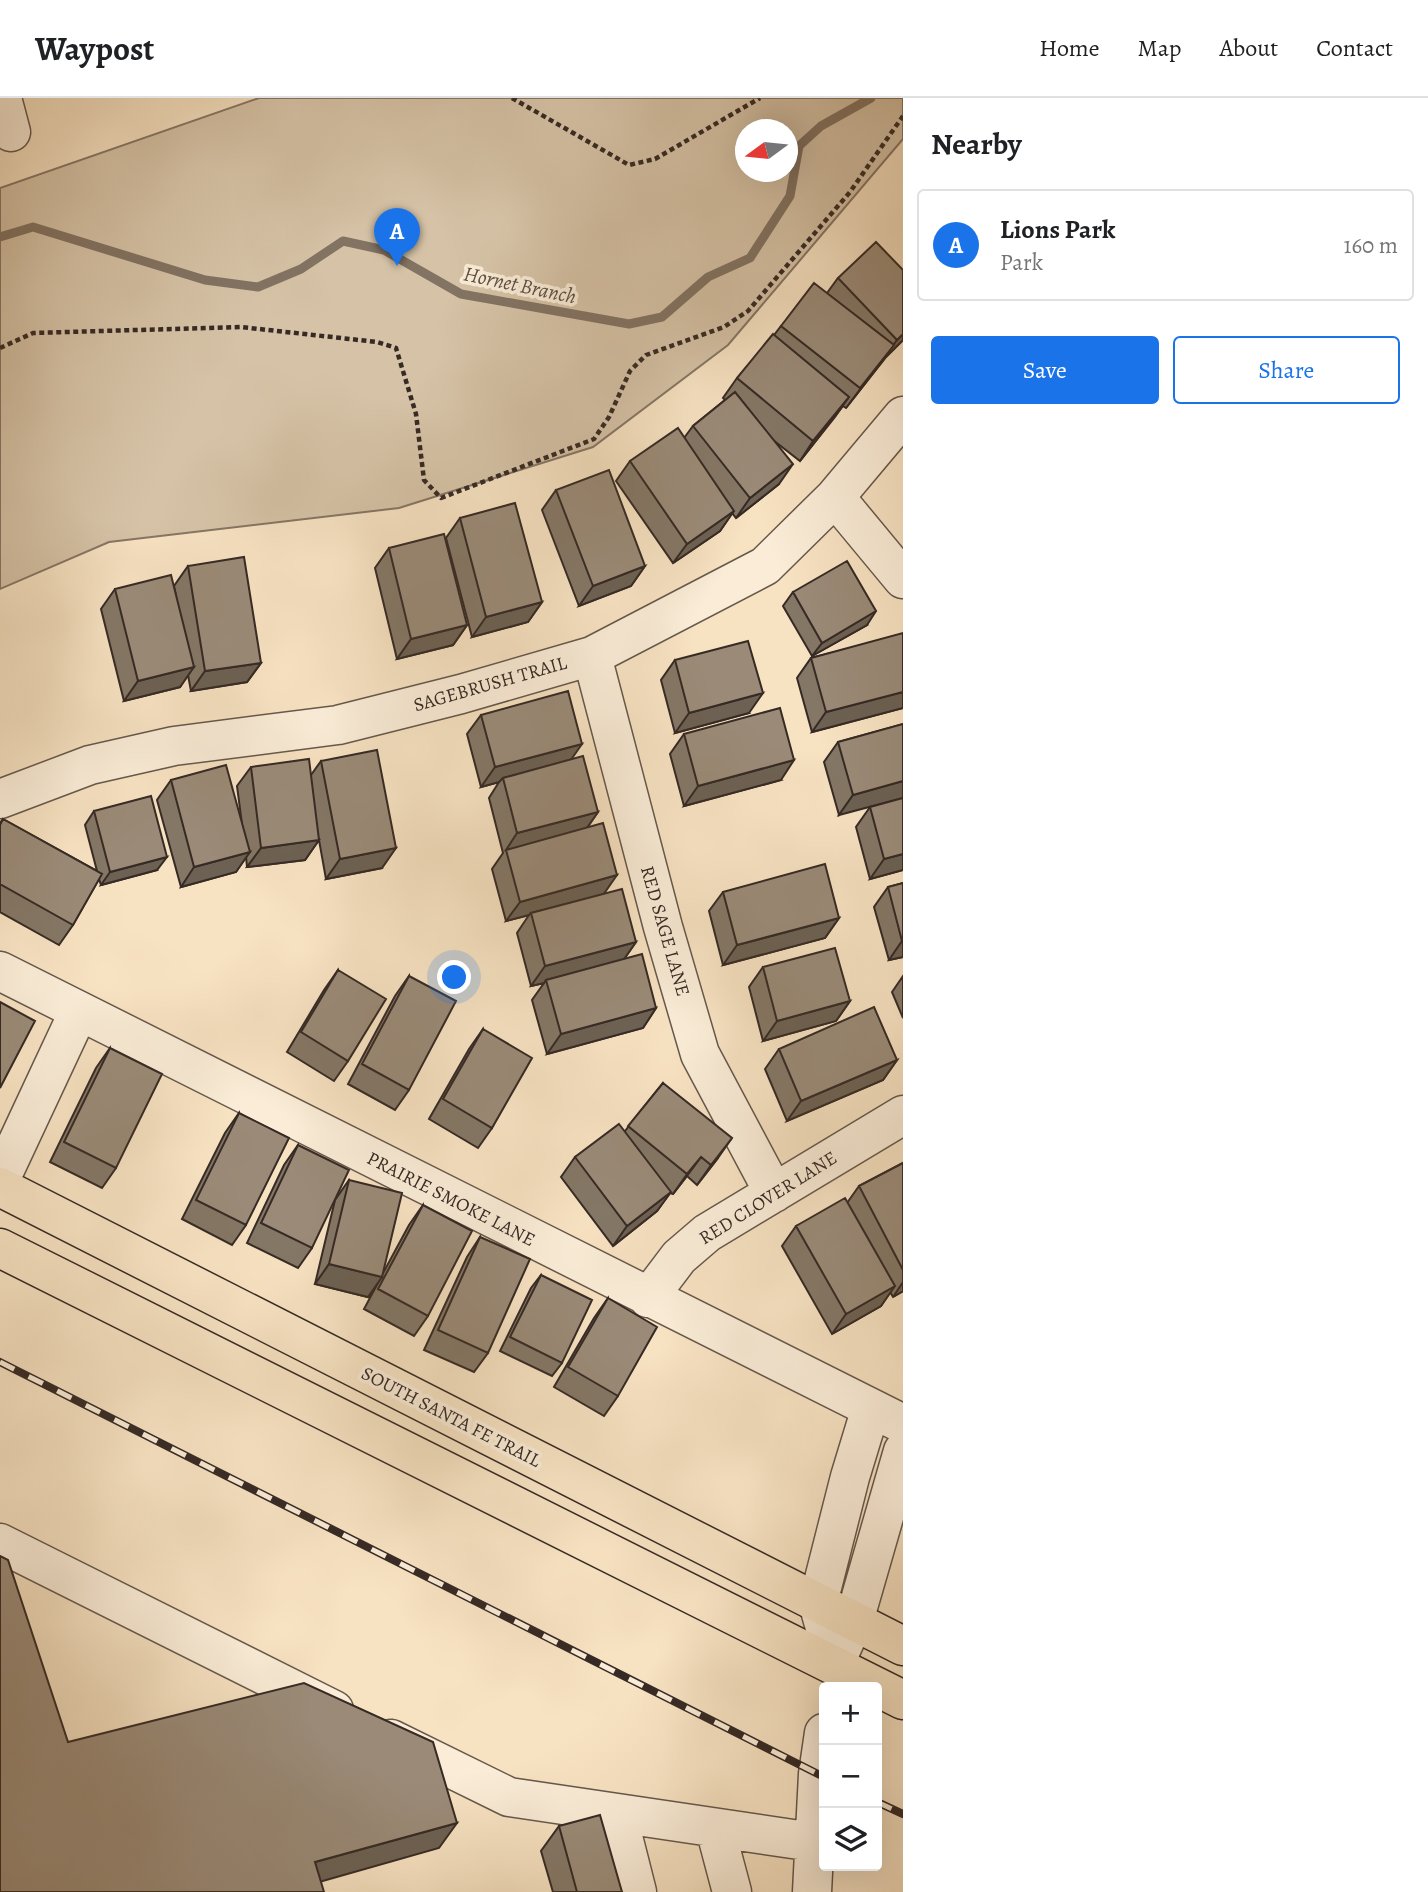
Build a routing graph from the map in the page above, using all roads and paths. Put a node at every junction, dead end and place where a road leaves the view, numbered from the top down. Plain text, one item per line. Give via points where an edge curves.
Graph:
1 (512, 98) edge
2 (760, 98) edge
3 (903, 116) edge
4 (0, 348) edge
5 (903, 416) edge
6 (835, 497) junction
7 (903, 579) edge
8 (592, 656) junction
9 (0, 799) edge
10 (0, 971) edge
11 (79, 1012) junction
12 (903, 1115) edge
13 (0, 1180) edge
14 (0, 1187) edge
15 (774, 1193) junction
16 (0, 1248) edge
17 (648, 1298) junction
18 (434, 1408) junction
19 (887, 1416) edge
20 (903, 1451) edge
21 (413, 1452) junction
22 (0, 1543) edge
23 (818, 1603) junction
24 (854, 1621) junction
25 (903, 1646) edge
26 (833, 1675) edge
27 (903, 1700) edge
28 (823, 1745) edge
29 (617, 1813) junction
30 (715, 1828) junction
31 (813, 1842) junction
32 (637, 1892) edge
33 (732, 1892) edge
34 (812, 1892) edge

1 - 2 path via 629,165 655,159
3 - 4 path via 850,192 748,311 724,327 646,355 630,372 610,417 594,439 441,498 424,480 416,414 396,348 241,327 33,333
5 - 6 street, SAGEBRUSH TRAIL
6 - 7 street
6 - 8 street, SAGEBRUSH TRAIL via 765,566
8 - 9 street, SAGEBRUSH TRAIL via 338,724 174,746 90,765
8 - 15 street, RED SAGE LANE via 700,1054
10 - 11 street, PRAIRIE SMOKE LANE
11 - 13 street
11 - 17 street, PRAIRIE SMOKE LANE
12 - 15 street, RED CLOVER LANE
14 - 18 main road, SOUTH SANTA FE TRAIL
15 - 17 street, RED CLOVER LANE via 707,1233 678,1257
16 - 21 main road
17 - 19 street, PRAIRIE SMOKE LANE
18 - 21 main road
18 - 23 main road, SOUTH SANTA FE TRAIL
19 - 23 street via 850,1477
20 - 24 street
21 - 26 main road
22 - 29 street via 509,1797
23 - 24 main road, SOUTH SANTA FE TRAIL
23 - 26 street
24 - 25 main road, SOUTH SANTA FE TRAIL
24 - 26 street
26 - 27 main road
28 - 31 street
29 - 30 street
29 - 32 street
30 - 31 street
30 - 33 street
31 - 34 street

